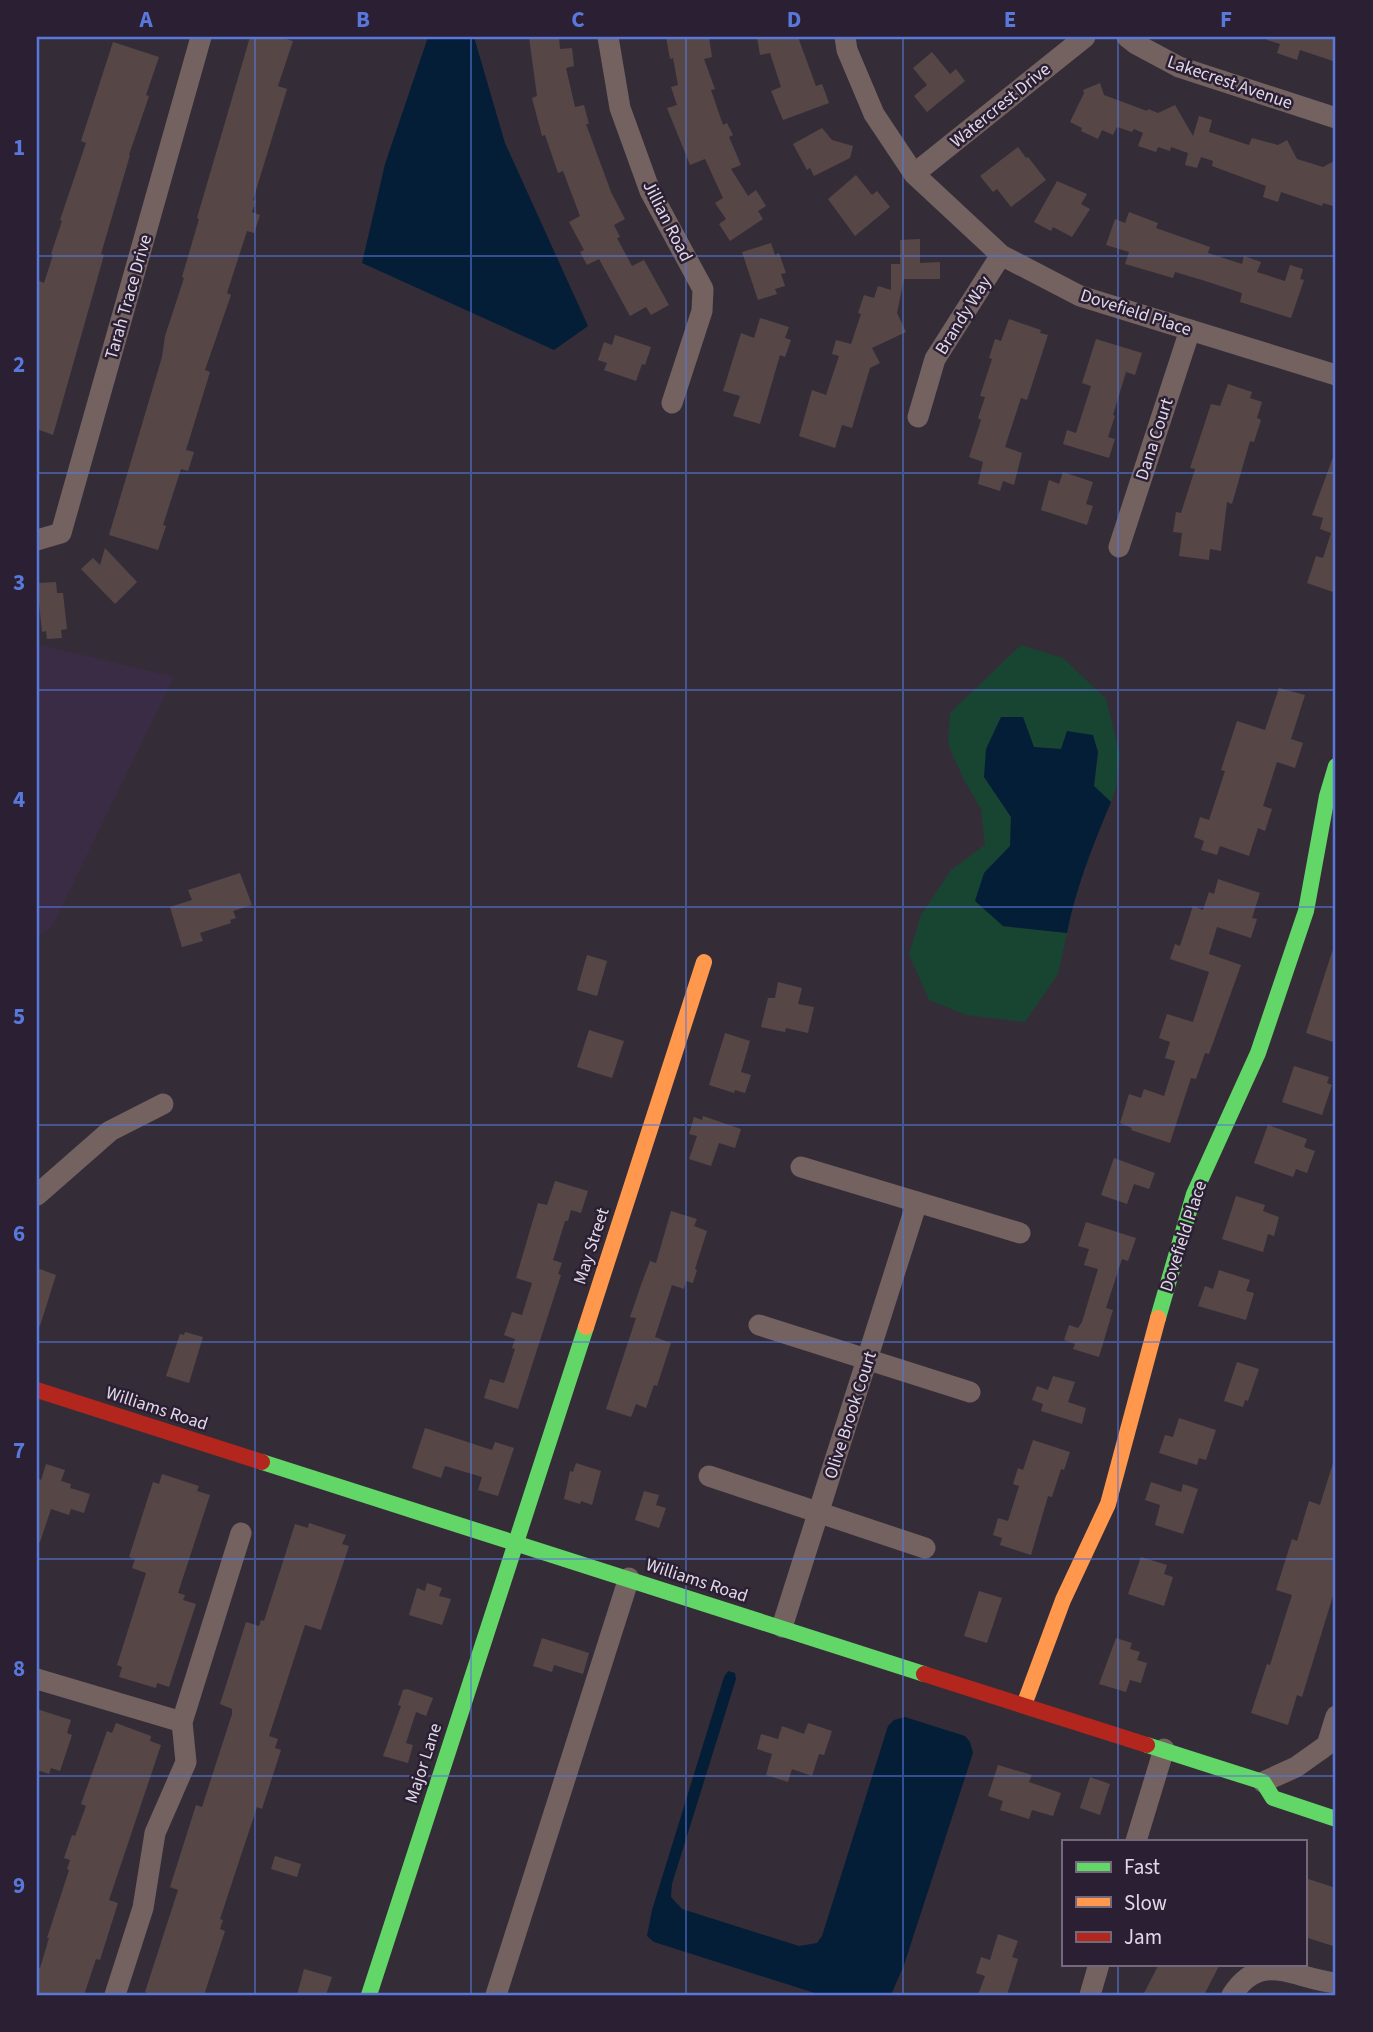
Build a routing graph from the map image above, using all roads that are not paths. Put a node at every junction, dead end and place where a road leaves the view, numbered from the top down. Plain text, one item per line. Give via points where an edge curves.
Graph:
1 (201, 37) edge
2 (608, 37) edge
3 (845, 37) edge
4 (1085, 37) edge
5 (1127, 37) edge
6 (1336, 118) edge
7 (914, 174) junction
8 (1001, 255) junction
9 (1190, 331) junction
10 (1336, 375) edge
11 (672, 403) dead end
12 (918, 417) dead end
13 (37, 540) edge
14 (1119, 547) dead end
15 (1336, 766) edge
16 (704, 962) dead end
17 (163, 1104) dead end
18 (801, 1167) dead end
19 (37, 1195) edge
20 (917, 1202) junction
21 (1020, 1233) dead end
22 (759, 1325) dead end
23 (867, 1359) junction
24 (37, 1390) edge
25 (970, 1392) dead end
26 (709, 1476) dead end
27 (819, 1513) junction
28 (241, 1533) dead end
29 (514, 1542) junction
30 (925, 1548) dead end
31 (629, 1578) junction
32 (782, 1627) junction
33 (37, 1679) edge
34 (1024, 1705) junction
35 (1336, 1716) edge
36 (182, 1722) junction
37 (1164, 1749) junction
38 (1264, 1782) junction
39 (1336, 1819) edge
40 (1136, 1840) edge
41 (1098, 1966) edge
42 (1336, 1983) edge
43 (115, 1995) edge
44 (369, 1995) edge
45 (496, 1995) edge
46 (1090, 1995) edge
47 (1232, 1995) edge

1 - 13 street, Tarah Trace Drive via 61,533
2 - 11 street, Jillian Road via 620,108 650,191 703,289 702,311
3 - 7 street, Dovefield Place via 874,114
4 - 7 street, Watercrest Drive
5 - 6 street, Lakecrest Avenue via 1179,67
7 - 8 street, Dovefield Place
8 - 9 street, Dovefield Place via 1080,296
8 - 12 street, Brandy Way via 935,359
9 - 10 street, Dovefield Place
9 - 14 street, Dana Court
15 - 34 street, Dovefield Place via 1306,911 1258,1052 1194,1194 1108,1504 1063,1600
16 - 29 street, May Street
17 - 19 street via 110,1131
18 - 20 street
20 - 21 street
20 - 23 street, Olive Brook Court
22 - 23 street
23 - 25 street
23 - 27 street, Olive Brook Court
24 - 29 street, Williams Road
26 - 27 street
27 - 30 street
27 - 32 street, Olive Brook Court
28 - 36 street
29 - 31 street, Williams Road
29 - 44 street, Major Lane
31 - 32 street, Williams Road
31 - 45 street
32 - 34 street, Williams Road
33 - 36 street
34 - 37 street, Williams Road
35 - 38 street via 1327,1745
36 - 43 street via 186,1762 155,1833 143,1908
37 - 38 street, Williams Road
37 - 40 street
38 - 39 street, Williams Road via 1273,1798
41 - 46 street
42 - 47 street via 1267,1969 1247,1976

